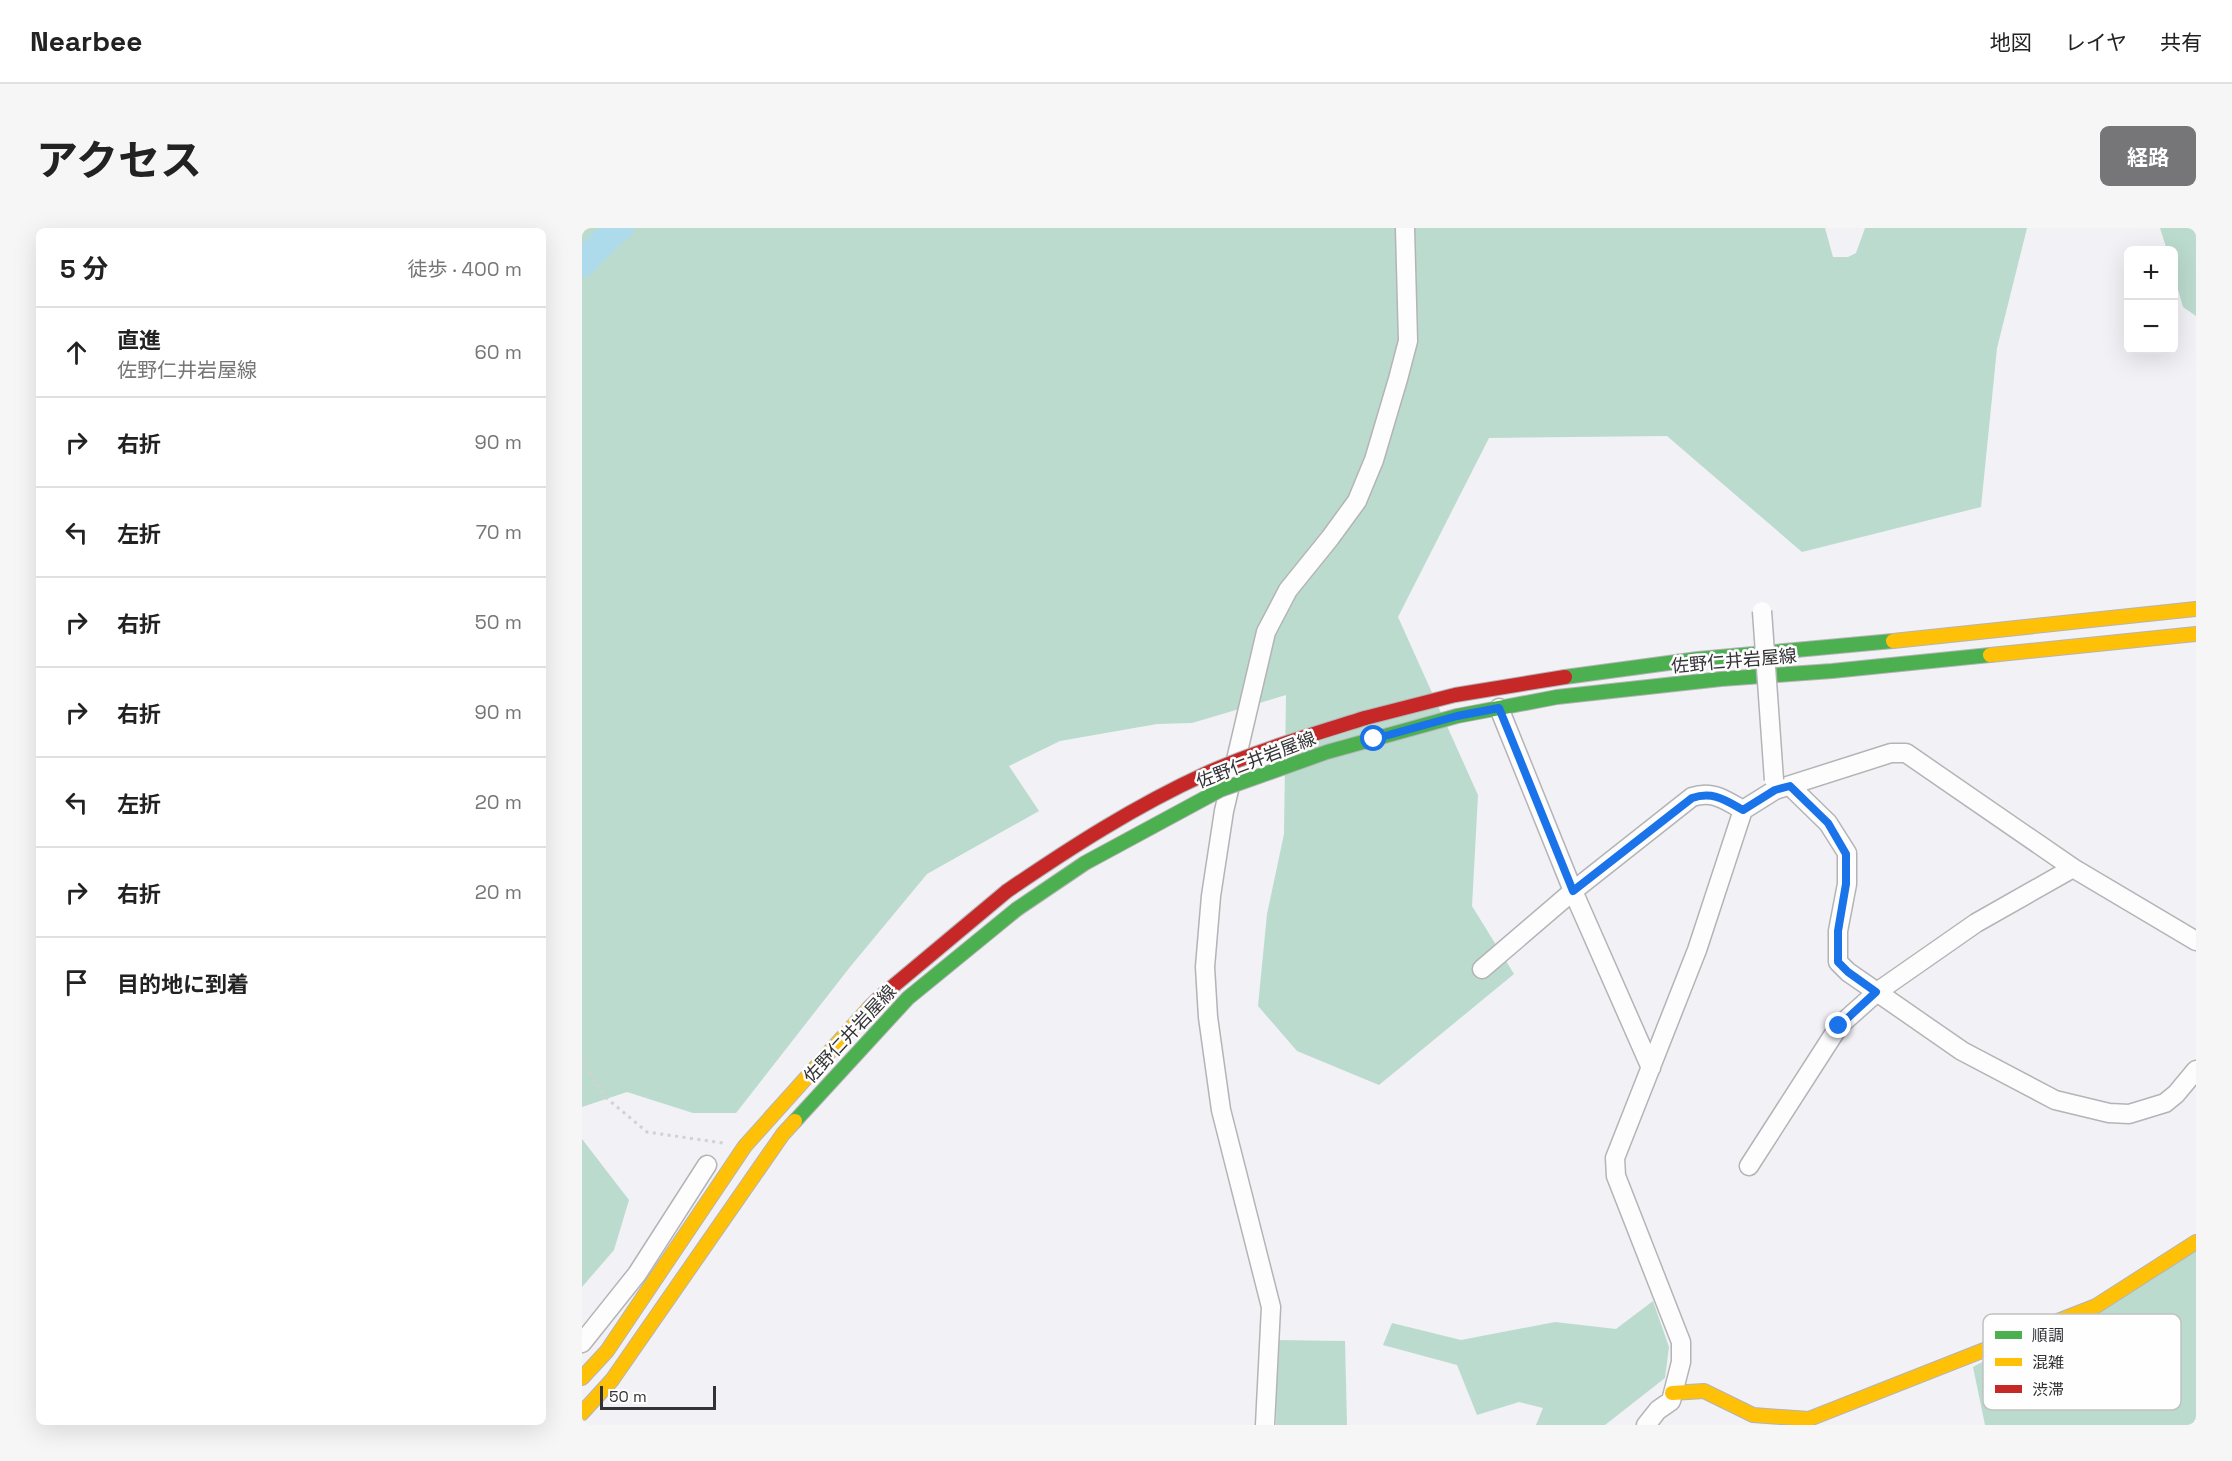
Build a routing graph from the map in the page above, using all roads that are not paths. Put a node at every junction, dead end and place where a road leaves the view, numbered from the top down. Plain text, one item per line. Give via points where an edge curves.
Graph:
1 (1405, 228) edge
2 (2196, 609) edge
3 (1762, 611) dead end
4 (2196, 634) edge
5 (2070, 647) junction
6 (2185, 649) dead end
7 (1499, 708) junction
8 (1780, 785) junction
9 (1743, 810) junction
10 (2073, 868) junction
11 (1573, 891) junction
12 (2196, 941) edge
13 (1482, 969) dead end
14 (1876, 992) junction
15 (1651, 1068) junction
16 (2196, 1070) edge
17 (707, 1165) dead end
18 (1749, 1166) dead end
19 (2196, 1242) edge
20 (2076, 1314) edge
21 (582, 1343) edge
22 (1983, 1350) edge
23 (582, 1378) edge
24 (1672, 1393) junction
25 (582, 1413) edge
26 (1265, 1425) edge
27 (1646, 1425) edge

1 - 26 street via 1408,341 1398,379 1374,460 1357,501 1288,590 1266,632 1224,810 1211,896 1205,967 1209,1029 1221,1110 1270,1307
2 - 23 main road, 佐野仁井岩屋線, bridge via 1675,662 1528,682 1455,695 1365,718 1205,774 1137,808 1063,853 1008,891 879,998 745,1146 607,1351
3 - 8 street, bridge
4 - 5 main road, 佐野仁井岩屋線
5 - 6 main road via 2157,643
5 - 7 main road, 佐野仁井岩屋線 via 1721,679 1557,697
7 - 11 street
7 - 25 main road, 佐野仁井岩屋線, bridge via 1374,739 1220,790 1085,863 1017,909 908,998 783,1134 646,1333
8 - 9 street
8 - 10 street via 1891,753 1905,753
8 - 14 street via 1828,823 1846,854 1838,962
9 - 11 street via 1705,793 1692,798
9 - 15 street via 1697,950
10 - 12 street
10 - 14 street via 1976,923
11 - 13 street
11 - 15 street
14 - 16 street via 1962,1051 2066,1103 2129,1114 2164,1103
14 - 18 street via 1839,1026
15 - 24 street via 1615,1158 1616,1176 1681,1342 1681,1362
17 - 21 street via 637,1274
19 - 20 main road via 2096,1306
22 - 24 main road via 1809,1419 1753,1415 1704,1391
24 - 27 street via 1671,1401

